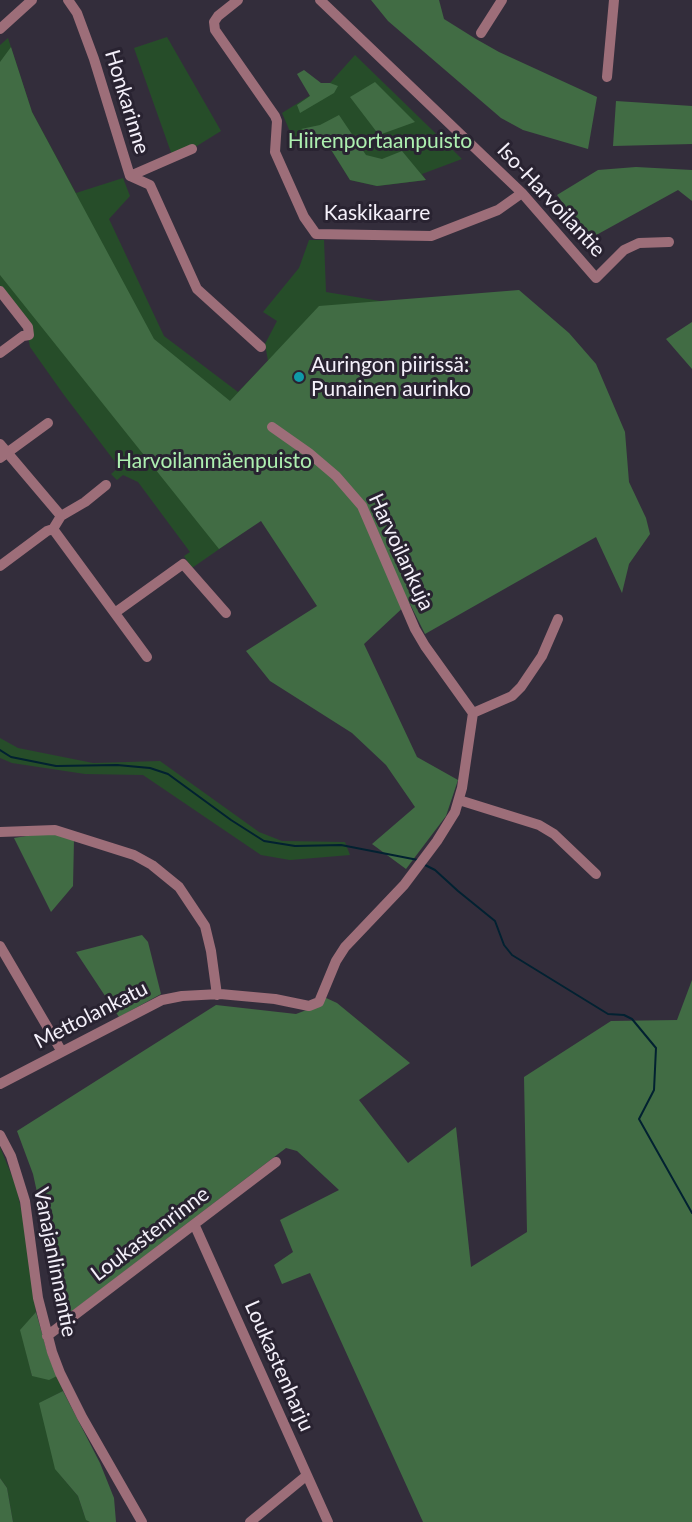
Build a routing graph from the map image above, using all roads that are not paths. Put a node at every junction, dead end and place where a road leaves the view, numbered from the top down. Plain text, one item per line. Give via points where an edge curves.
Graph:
1 (32, 0) edge
2 (68, 0) edge
3 (238, 0) edge
4 (321, 0) edge
5 (502, 0) edge
6 (614, 0) edge
7 (0, 29) edge
8 (481, 33) dead end
9 (607, 77) dead end
10 (192, 150) dead end
11 (130, 176) junction
12 (522, 193) junction
13 (669, 242) dead end
14 (0, 291) edge
15 (261, 347) dead end
16 (0, 353) edge
17 (48, 423) dead end
18 (272, 427) dead end
19 (3, 451) edge
20 (106, 485) dead end
21 (61, 516) junction
22 (54, 529) junction
23 (0, 566) edge
24 (116, 612) junction
25 (226, 613) dead end
26 (558, 619) dead end
27 (147, 657) dead end
28 (472, 714) junction
29 (459, 800) junction
30 (0, 832) edge
31 (596, 874) dead end
32 (0, 946) edge
33 (217, 994) junction
34 (62, 1052) junction
35 (0, 1084) edge
36 (0, 1135) edge
37 (276, 1162) dead end
38 (195, 1226) junction
39 (47, 1336) junction
40 (306, 1476) junction
41 (142, 1522) edge
42 (249, 1522) edge
43 (328, 1522) edge

1 - 7 street
2 - 11 street, Honkarinne via 94,59
3 - 12 street, Kaskikaarre via 218,16 215,30 275,116 275,152 304,217 316,234 431,236 498,210
4 - 12 street, Iso-Harvoilantie
5 - 8 street
6 - 9 street
10 - 11 street
11 - 15 street, Honkarinne via 150,185 196,289
12 - 13 street, Iso-Harvoilantie via 596,278 624,250 639,243
14 - 16 street via 28,327 29,334
17 - 19 street
18 - 28 street, Harvoilankuja via 336,476 362,506 415,629
19 - 21 street
20 - 21 street
21 - 22 street
22 - 23 street
22 - 24 street
24 - 25 street via 183,564
24 - 27 street
26 - 28 street via 543,656 521,687 512,696
28 - 29 street
29 - 31 street via 539,825
29 - 33 street, Mettolankatu via 437,841 404,885 345,947 322,998 313,1005
30 - 33 street via 55,830 134,855 152,865 179,887 205,926
32 - 34 street
33 - 34 street, Mettolankatu via 162,1000
34 - 35 street, Mettolankatu
36 - 39 street, Vanajanlinnantie via 25,1201
37 - 38 street, Loukastenrinne
38 - 39 street, Loukastenrinne
38 - 40 street, Loukastenharju
39 - 41 street, Vanajanlinnantie via 68,1390
40 - 42 street
40 - 43 street, Loukastenharju

